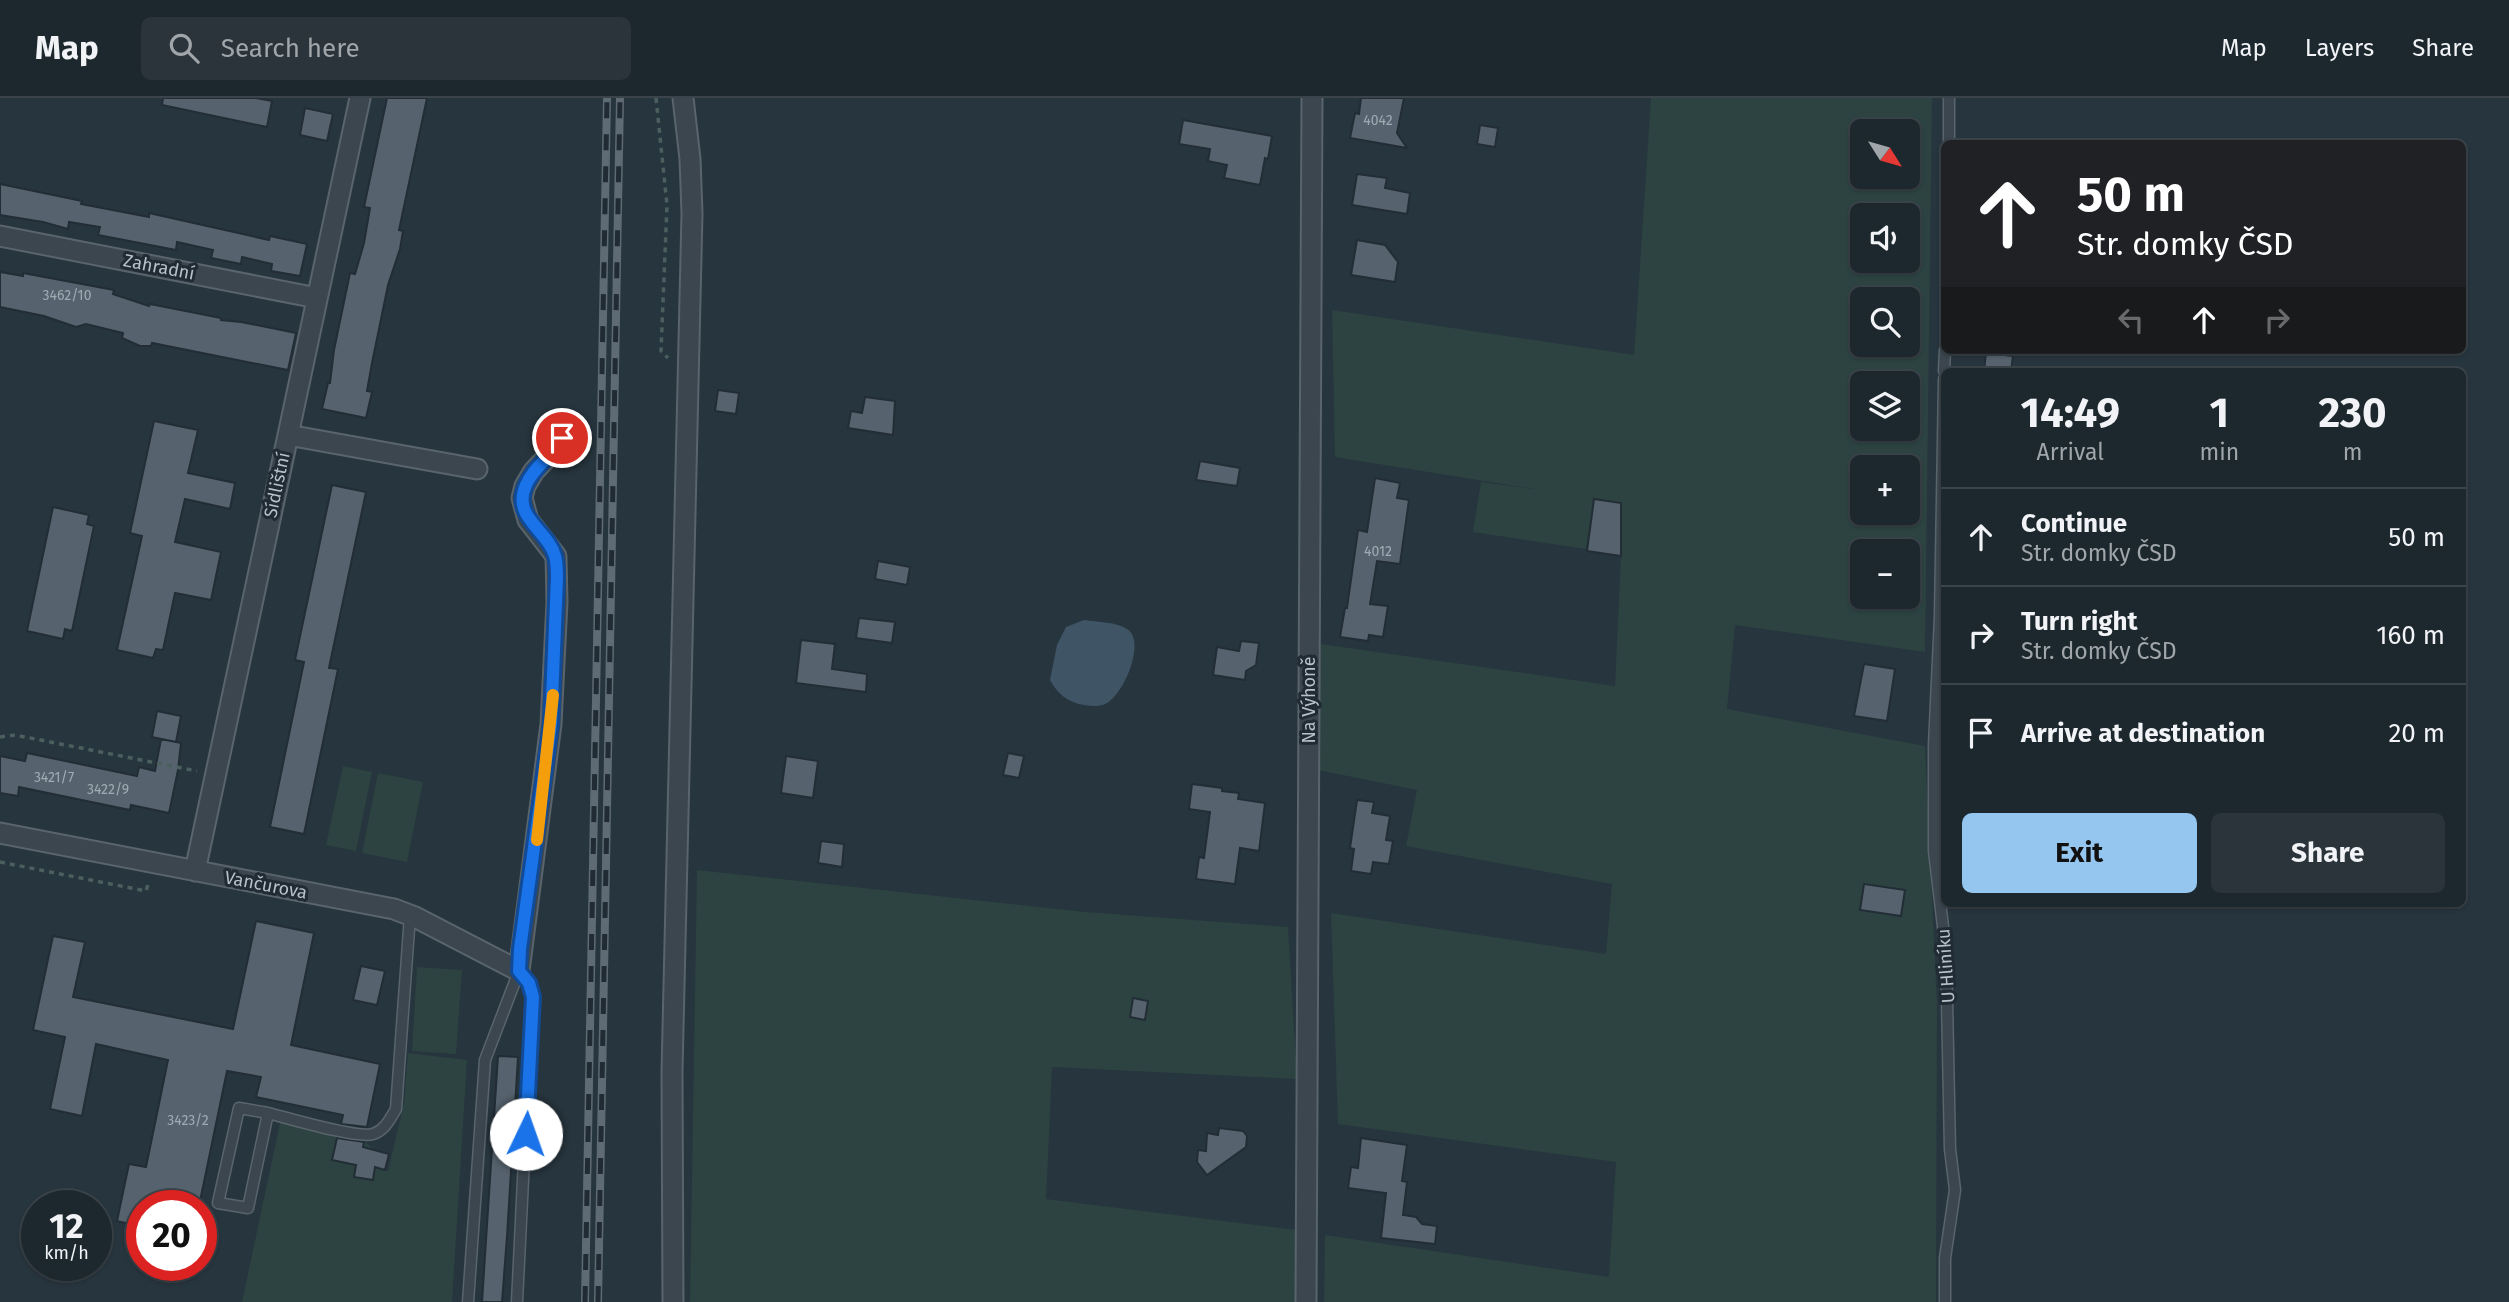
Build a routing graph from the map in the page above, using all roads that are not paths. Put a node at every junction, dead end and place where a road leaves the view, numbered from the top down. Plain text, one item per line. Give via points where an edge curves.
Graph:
1 (360, 98) edge
2 (683, 98) edge
3 (1312, 98) edge
4 (1950, 98) edge
5 (1949, 140) edge
6 (0, 236) edge
7 (317, 298) junction
8 (288, 435) junction
9 (562, 438) dead end
10 (477, 469) dead end
11 (1941, 558) edge
12 (0, 833) edge
13 (195, 872) junction
14 (1941, 904) edge
15 (1941, 907) edge
16 (410, 915) junction
17 (519, 971) junction
18 (268, 1113) junction
19 (468, 1302) edge
20 (517, 1302) edge
21 (673, 1302) edge
22 (1306, 1302) edge
23 (1945, 1302) edge

1 - 7 street, Sídlištní
2 - 21 street via 692,213 672,1072
3 - 22 street, Na Výhoně
4 - 5 lane
6 - 7 street, Zahradní
7 - 8 street, Sídlištní
8 - 10 street
8 - 13 street, Sídlištní
9 - 17 street via 534,471 522,498 528,520 555,556 557,590 551,724
11 - 14 lane, U Hliníku via 1934,745 1934,838
12 - 13 street, Vančurova
13 - 16 street, Vančurova
15 - 23 lane, U Hliníku via 1955,1190 1945,1258
16 - 17 street, Vančurova
16 - 18 lane via 396,1109 387,1124 373,1134 357,1133
17 - 19 lane via 485,1060
17 - 20 lane via 533,997
18 - 18 lane via 248,1209 218,1203 239,1108

